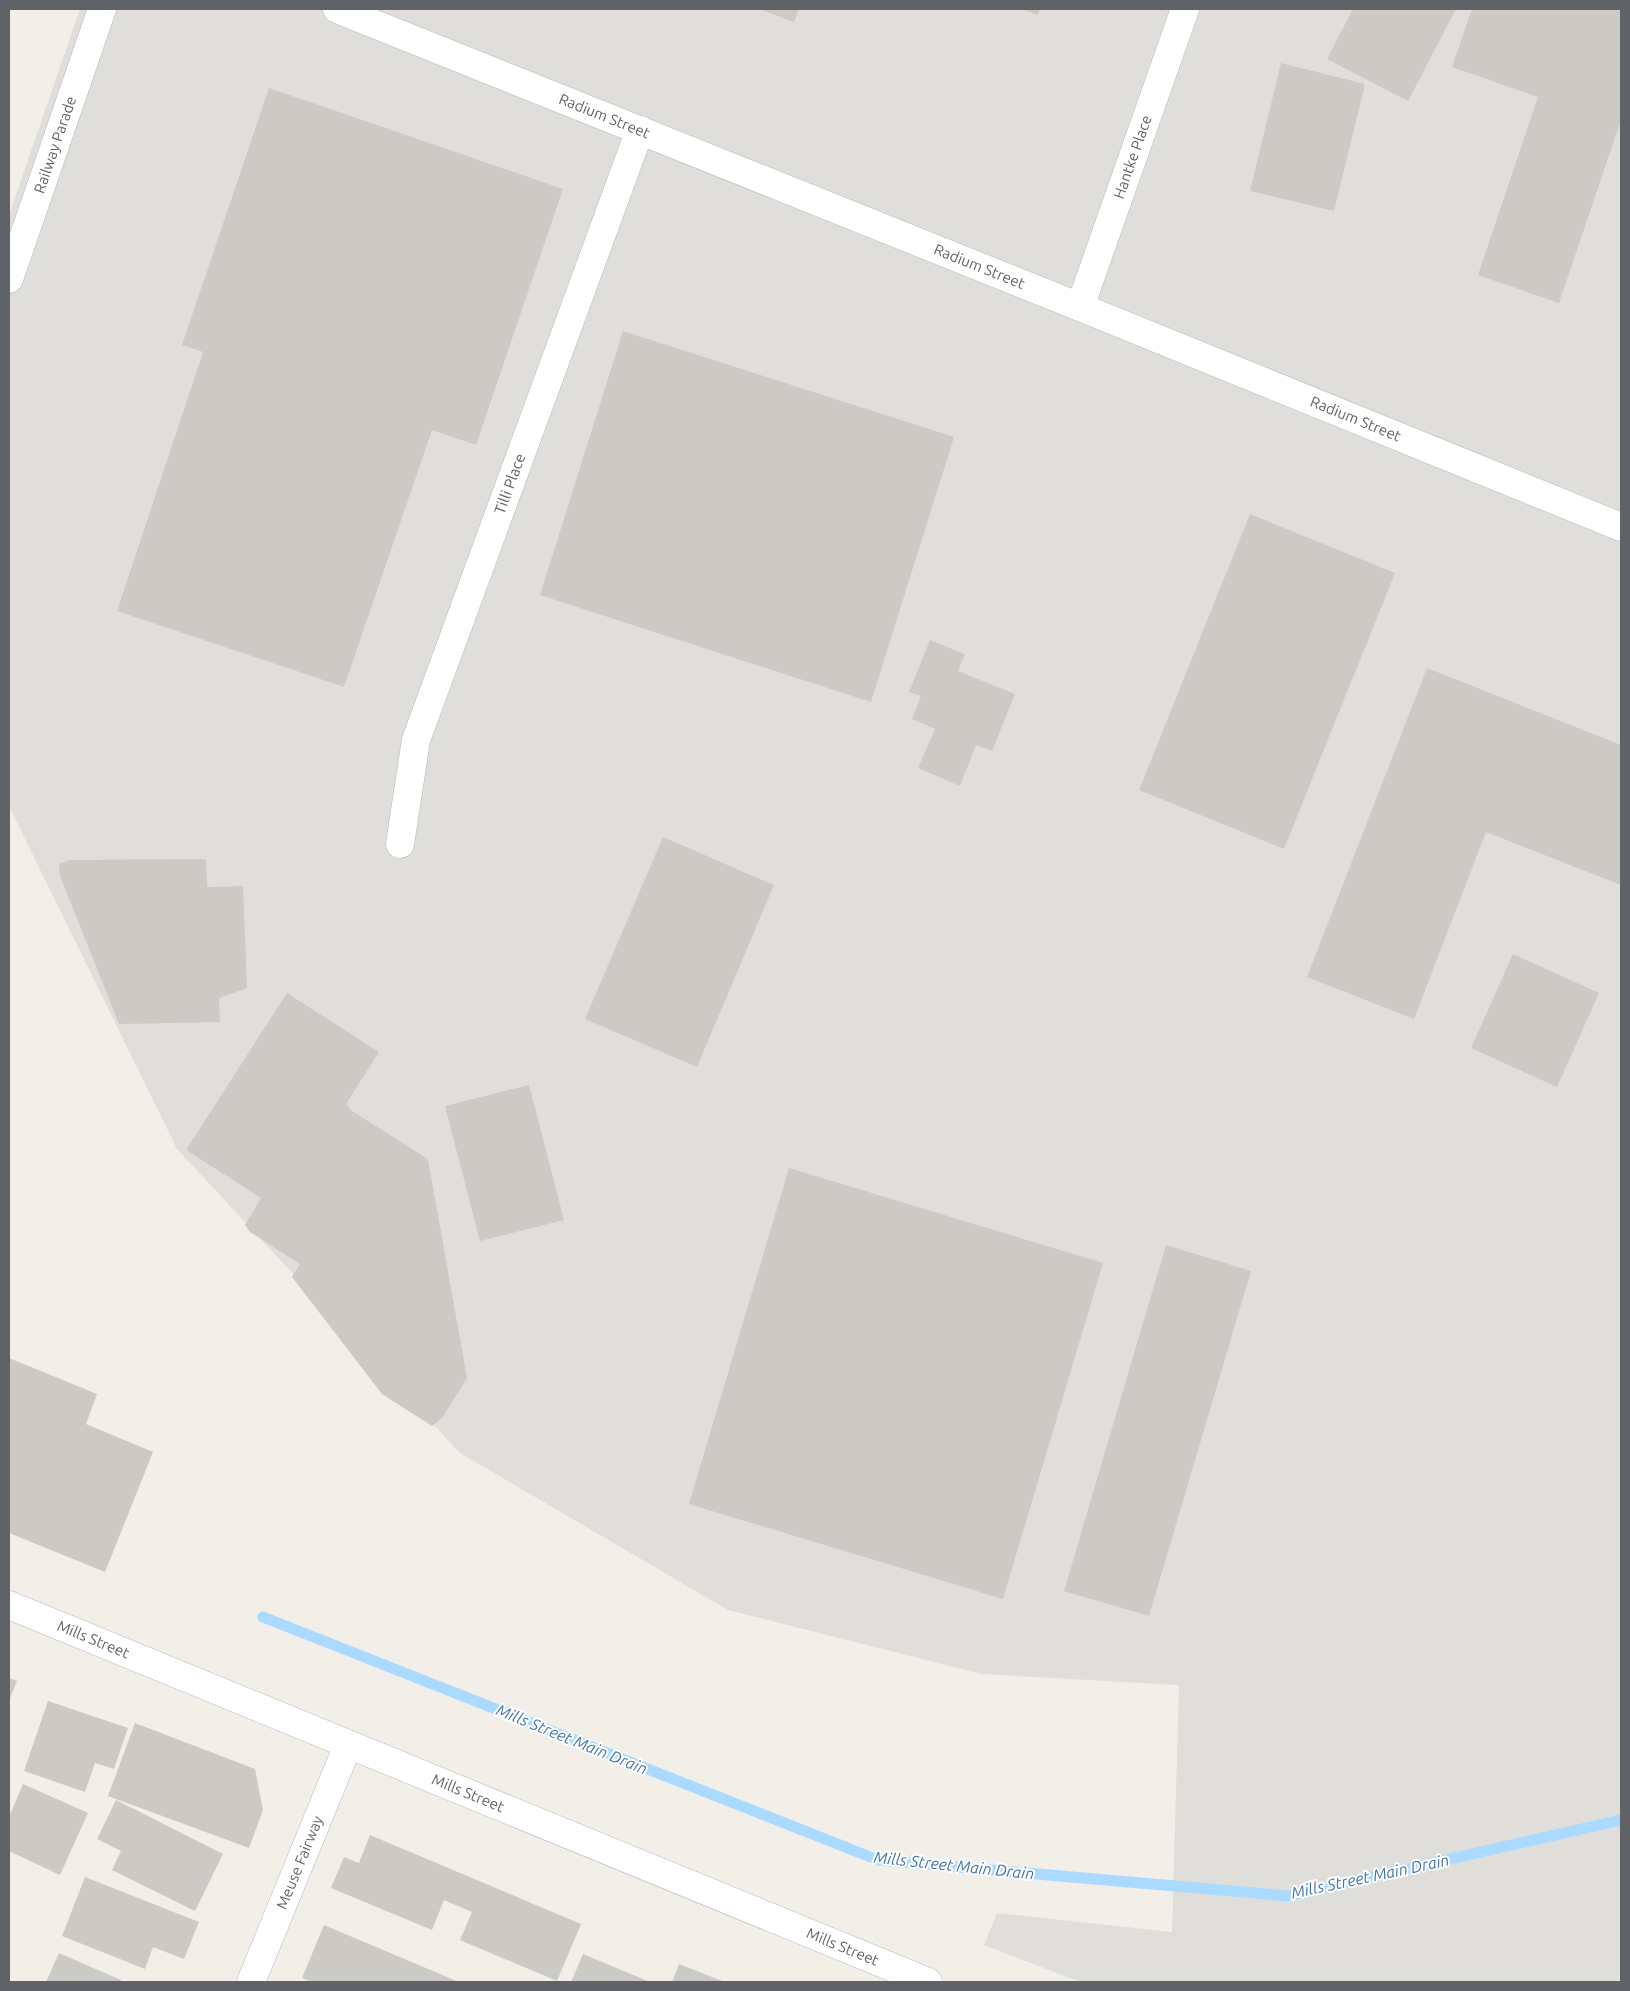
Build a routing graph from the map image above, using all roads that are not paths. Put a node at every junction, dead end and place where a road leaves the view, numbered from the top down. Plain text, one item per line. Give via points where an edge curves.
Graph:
1 (102, 9) edge
2 (337, 9) edge
3 (1185, 9) edge
4 (640, 130) junction
5 (9, 279) edge
6 (1080, 307) junction
7 (1621, 527) edge
8 (400, 844) dead end
9 (9, 1605) edge
10 (348, 1745) junction
11 (251, 1982) edge
12 (928, 1982) edge

1 - 5 street, Railway Parade
2 - 4 street, Radium Street
3 - 6 street, Hantke Place
4 - 6 street, Radium Street
4 - 8 street, Tilli Place via 416,740
6 - 7 street, Radium Street
9 - 10 street, Mills Street
10 - 11 street, Meuse Fairway
10 - 12 street, Mills Street

